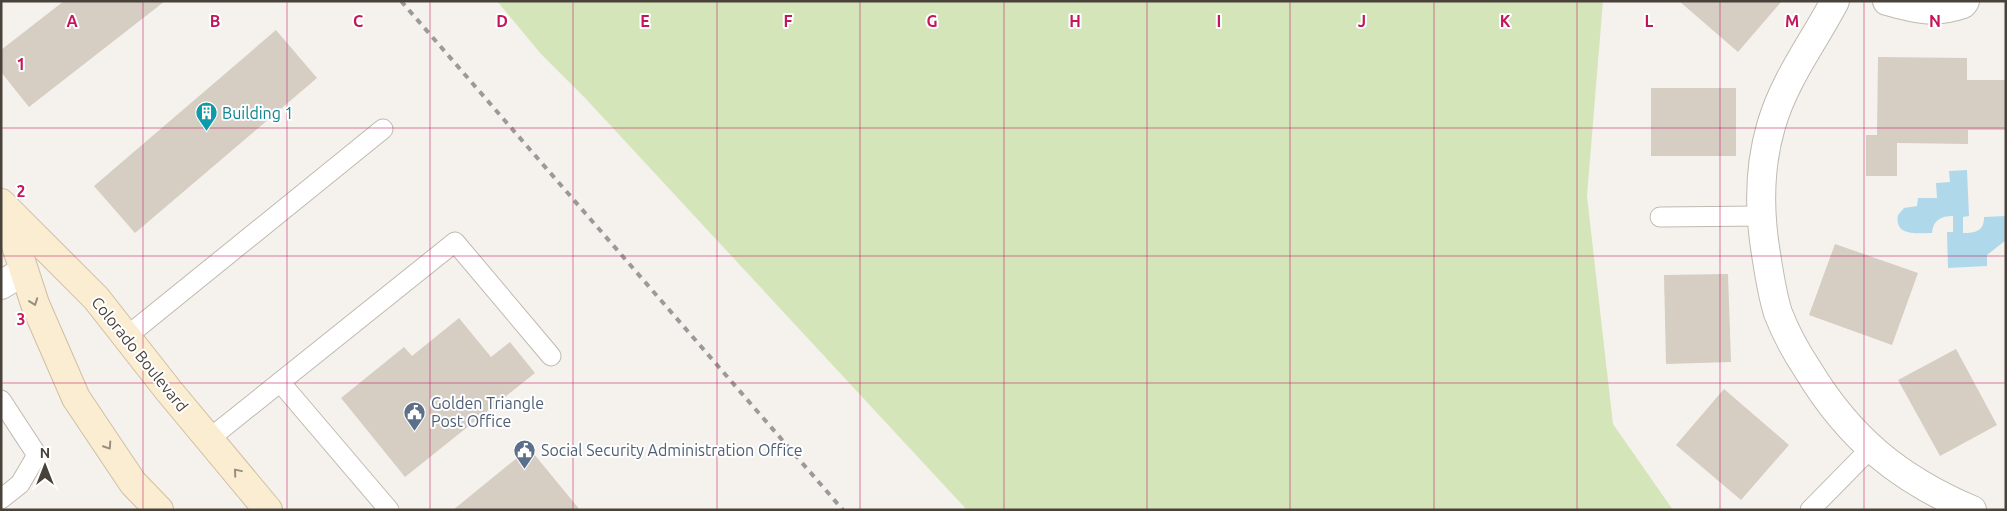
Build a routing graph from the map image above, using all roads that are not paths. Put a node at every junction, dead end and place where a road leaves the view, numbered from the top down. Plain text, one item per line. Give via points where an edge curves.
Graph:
1 (1835, 1) edge
2 (1887, 1) edge
3 (1965, 1) edge
4 (383, 129) dead end
5 (2, 204) edge
6 (1762, 216) junction
7 (1660, 217) dead end
8 (24, 271) junction
9 (1, 285) edge
10 (126, 337) junction
11 (552, 356) dead end
12 (280, 382) junction
13 (1, 400) edge
14 (209, 439) junction
15 (1871, 448) junction
16 (1, 499) edge
17 (159, 510) edge
18 (268, 510) edge
19 (389, 510) edge
20 (1810, 510) edge
21 (1972, 510) edge

1 - 6 street via 1782,94 1771,126 1764,156
2 - 3 street via 1920,10 1945,10
4 - 10 lane
5 - 8 main road, Colorado Boulevard
5 - 10 main road, Colorado Boulevard via 96,298
6 - 7 lane
6 - 15 street via 1770,278 1778,312 1790,341 1847,426
8 - 9 street
8 -> 17 main road, Colorado Boulevard via 76,398 132,483
10 - 14 main road, Colorado Boulevard
11 - 12 lane via 455,242
12 - 14 lane
12 - 19 lane
13 - 16 lane via 37,455 20,484
18 -> 14 main road, Colorado Boulevard
15 - 20 lane
15 - 21 street via 1893,467

